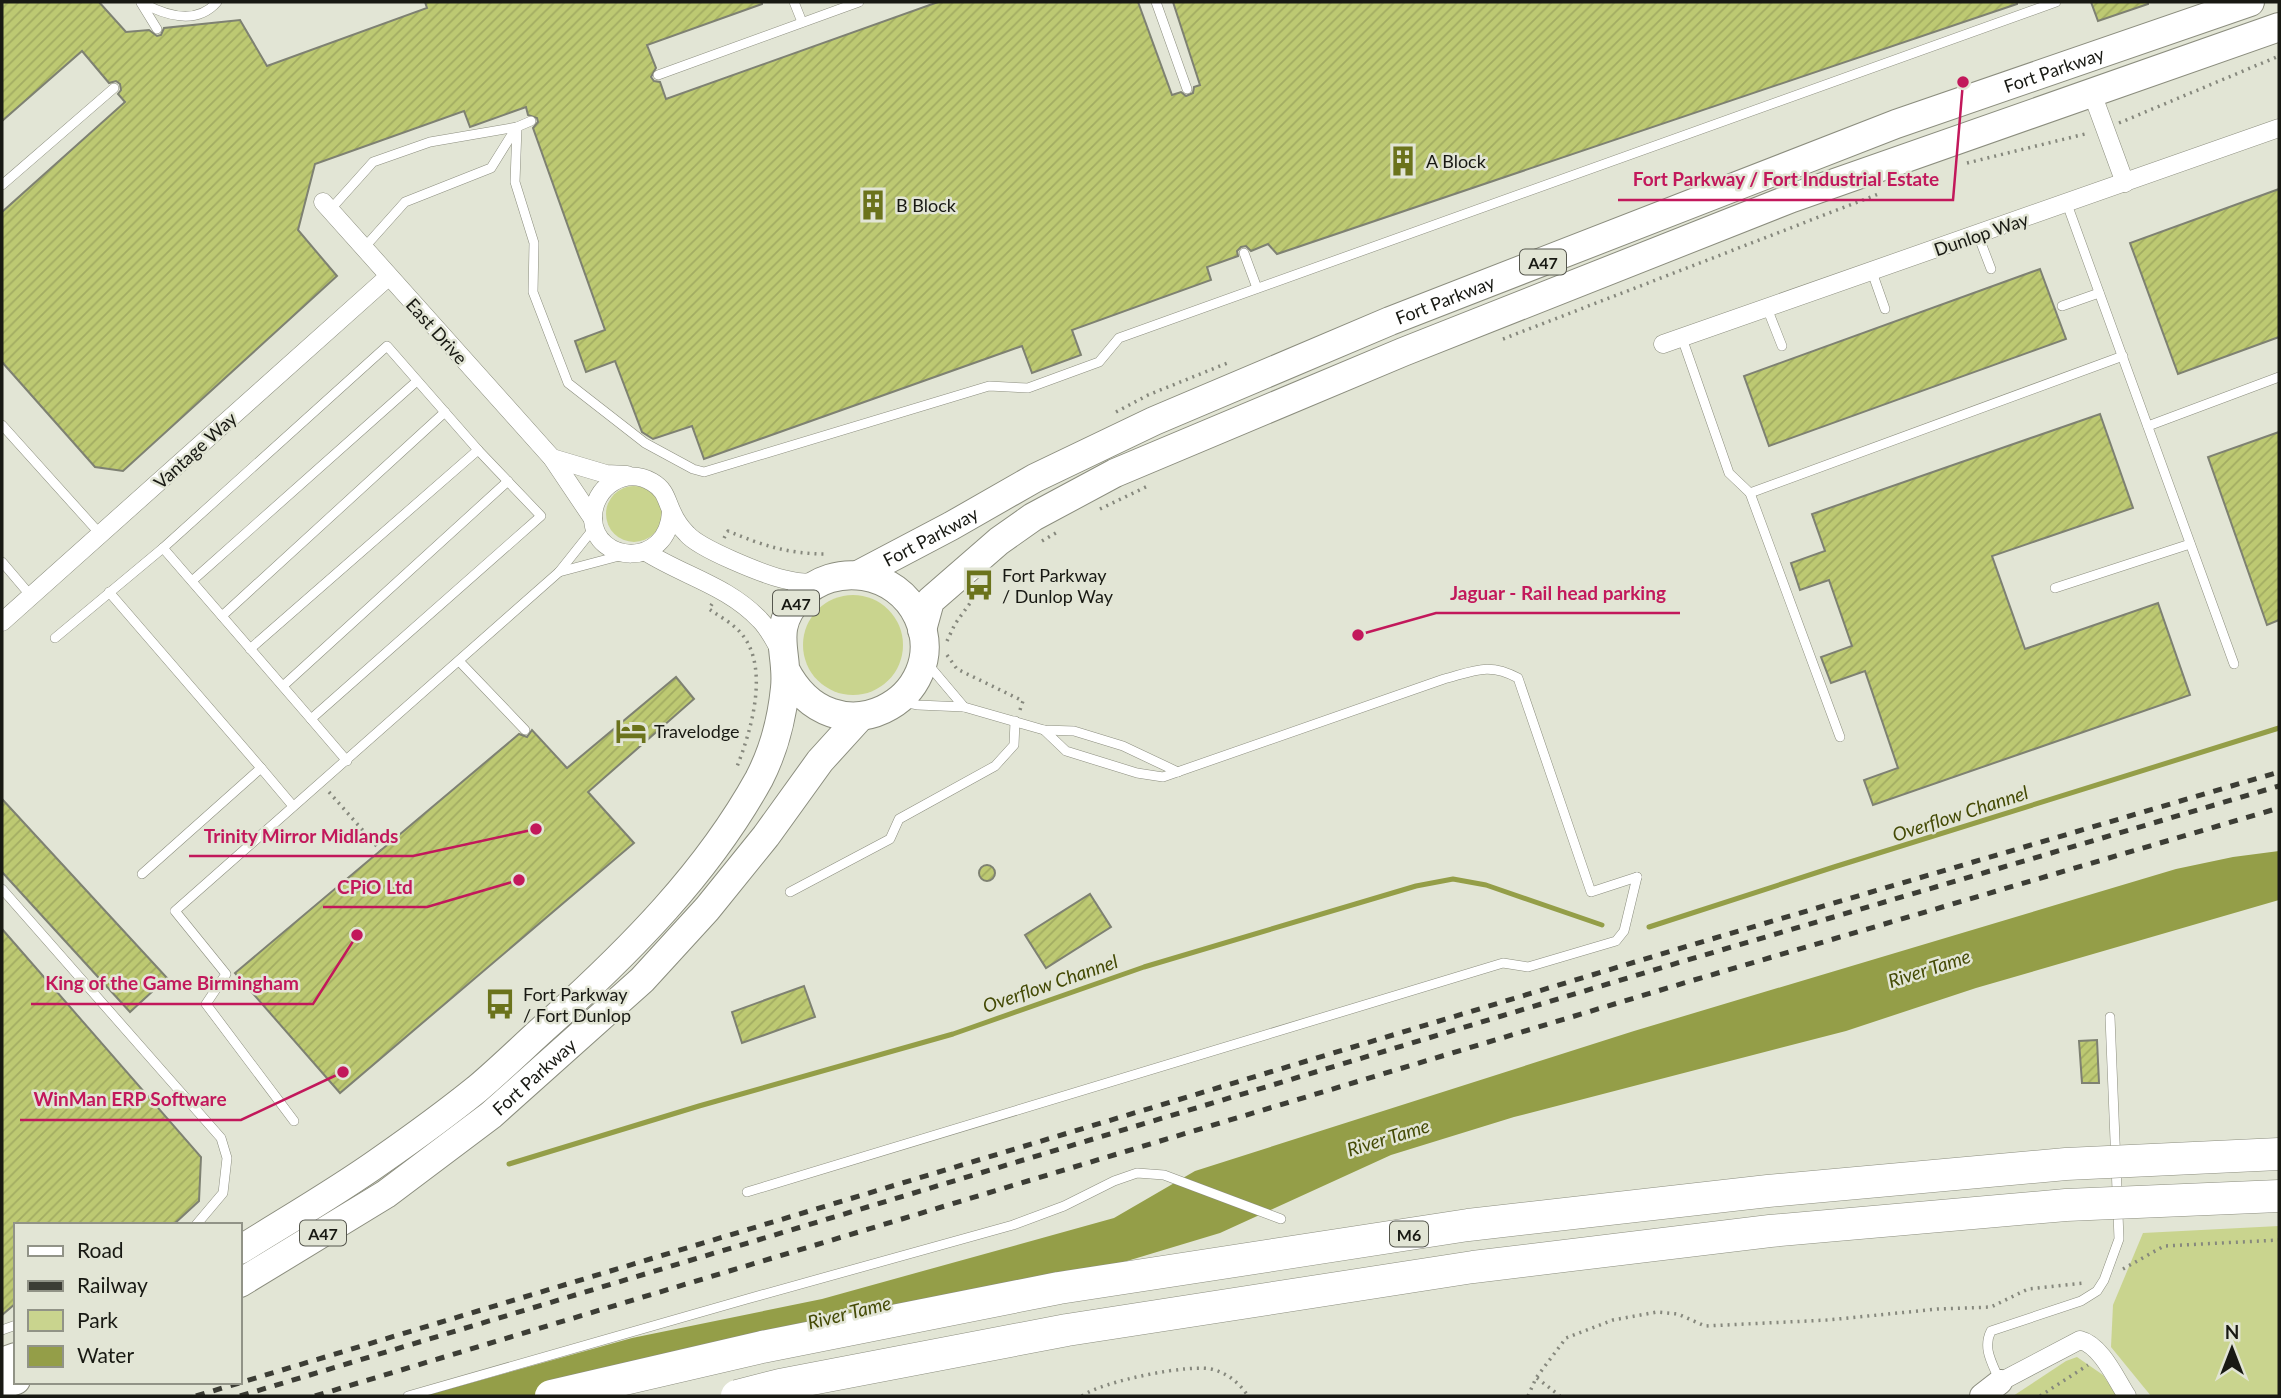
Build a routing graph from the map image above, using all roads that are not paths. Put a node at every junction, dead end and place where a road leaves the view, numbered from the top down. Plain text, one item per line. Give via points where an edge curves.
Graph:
1 (141, 2) edge
2 (217, 2) edge
3 (794, 2) edge
4 (859, 2) edge
5 (1156, 2) edge
6 (2052, 2) edge
7 (2250, 2) edge
8 (802, 22) junction
9 (2279, 27) edge
10 (157, 29) dead end
11 (658, 75) dead end
12 (114, 88) dead end
13 (1187, 89) dead end
14 (2092, 93) junction
15 (531, 121) dead end
16 (517, 127) junction
17 (2279, 128) edge
18 (2125, 183) junction
19 (2, 185) edge
20 (2067, 204) junction
21 (326, 206) joint
22 (1978, 235) junction
23 (363, 249) junction
24 (1244, 253) dead end
25 (1991, 269) dead end
26 (1872, 272) junction
27 (388, 277) junction
28 (1257, 288) junction
29 (2099, 293) junction
30 (2062, 306) dead end
31 (1767, 308) junction
32 (1885, 309) dead end
33 (1682, 338) junction
34 (1663, 344) dead end
35 (1782, 345) dead end
36 (2123, 356) junction
37 (2279, 377) edge
38 (417, 381) junction
39 (444, 412) junction
40 (2, 425) edge
41 (2148, 426) junction
42 (478, 450) junction
43 (552, 458) junction
44 (633, 476) junction
45 (508, 481) junction
46 (1750, 493) junction
47 (671, 512) junction
48 (594, 523) junction
49 (102, 535) junction
50 (2190, 544) junction
51 (163, 548) junction
52 (637, 553) junction
53 (2, 562) edge
54 (559, 572) junction
55 (858, 575) junction
56 (192, 582) junction
57 (821, 582) junction
58 (2055, 588) dead end
59 (109, 592) junction
60 (32, 598) junction
61 (222, 616) junction
62 (2, 622) edge
63 (922, 630) junction
64 (55, 638) dead end
65 (250, 649) junction
66 (923, 658) junction
67 (783, 661) junction
68 (459, 662) junction
69 (2234, 664) dead end
70 (283, 686) junction
71 (898, 701) junction
72 (964, 707) junction
73 (860, 717) junction
74 (311, 719) junction
75 (1015, 721) junction
76 (524, 730) dead end
77 (1044, 730) junction
78 (1840, 737) dead end
79 (347, 761) junction
80 (261, 768) junction
81 (1178, 772) junction
82 (293, 806) junction
83 (142, 874) dead end
84 (2, 889) edge
85 (790, 892) dead end
86 (2110, 1017) dead end
87 (294, 1121) dead end
88 (2279, 1154) edge
89 (747, 1192) dead end
90 (2279, 1196) edge
91 (1281, 1219) dead end
92 (198, 1223) edge
93 (242, 1249) edge
94 (242, 1282) edge
95 (1991, 1389) edge
96 (408, 1396) edge
97 (551, 1396) edge
98 (737, 1396) edge
99 (2127, 1396) edge

1 - 2 lane via 164,14 181,16 201,13
1 - 10 lane
3 - 8 lane
4 - 8 lane
5 - 13 lane
6 - 28 lane
7 - 55 main road, Fort Parkway / A47 via 1896,124 1390,321 1154,421 1035,478
8 - 11 lane
9 - 14 main road, Fort Parkway / A47
12 - 19 lane
14 - 18 street
14 - 63 main road, Fort Parkway / A47 via 1792,198 1403,352 1115,473 1033,517 999,541 930,601
15 - 16 lane
16 - 21 lane via 430,142 373,162
16 - 23 lane via 491,168 405,202
16 - 28 lane via 515,182 534,243 533,292 568,383 645,443 704,472 989,386 1028,388 1099,362 1119,338
17 - 18 street, Dunlop Way
18 - 20 street, Dunlop Way
20 - 22 street, Dunlop Way
20 - 29 lane
21 - 23 street, East Drive
22 - 25 lane
22 - 26 street, Dunlop Way
23 - 27 street, East Drive
24 - 28 lane
26 - 31 street, Dunlop Way
26 - 32 lane
27 - 43 street, East Drive
27 - 49 street, Vantage Way
29 - 30 lane
29 - 36 lane
31 - 33 street, Dunlop Way
31 - 35 lane
33 - 34 street, Dunlop Way
33 - 46 lane via 1729,473
36 - 41 lane
36 - 46 lane
37 - 41 lane
38 - 39 lane
38 - 51 lane via 387,346
38 - 56 lane
39 - 42 lane
39 - 61 lane
40 - 49 lane
41 - 50 lane
42 - 45 lane
42 - 65 lane
43 - 44 street via 606,474
43 - 48 street, East Drive
44 - 47 street via 659,487
44 - 48 street via 617,479 603,489 595,503
45 - 70 lane
45 - 74 lane via 541,516
46 - 78 lane
47 - 52 street via 668,532 654,547
47 - 57 street via 688,536 716,552 782,579
48 - 52 street via 607,545
48 - 54 lane
49 - 60 street, Vantage Way
50 - 58 lane
50 - 69 lane
51 - 56 lane
51 - 59 lane
52 - 54 lane
52 - 67 street via 721,589 762,621
53 - 60 lane
54 - 68 lane
55 - 57 main road, Fort Parkway / A47
55 - 63 main road, Fort Parkway / A47 via 899,592 918,616
56 - 61 lane
57 - 67 main road, Fort Parkway / A47 via 801,596 788,616 781,640
59 - 64 lane
59 - 80 lane
60 - 62 street, Vantage Way
61 - 65 lane
63 - 66 main road, Fort Parkway / A47
65 - 70 lane
66 - 71 main road, Fort Parkway / A47 via 914,682
66 - 72 lane
67 - 73 main road, Fort Parkway / A47 via 794,686 807,700 822,710
67 - 93 main road, Fort Parkway / A47 via 785,688 775,739 760,777 690,881 617,962 478,1088 378,1163
68 - 76 lane
68 - 79 lane
70 - 74 lane
71 - 72 lane
71 - 73 main road, Fort Parkway / A47
72 - 75 lane
73 - 94 main road, Fort Parkway / A47 via 820,761 707,909 642,980 491,1115 405,1180
74 - 79 lane
75 - 77 lane
75 - 85 lane via 1014,745 995,766 899,819 891,839
77 - 81 lane via 1074,731
77 - 81 lane via 1066,751 1137,774 1163,777
79 - 82 lane
80 - 82 lane
80 - 83 lane
81 - 89 lane via 1444,679 1483,668 1503,669 1518,678 1591,892 1637,877 1624,931 1616,941 1528,967 1503,963
82 - 87 lane via 175,911 226,974 206,1003
84 - 92 lane via 221,1138 227,1158 223,1193
86 - 95 lane via 2119,1240 2097,1290 2081,1301 1991,1331 1986,1341
88 - 97 highway, M6, bridge via 2066,1164 1468,1225 1059,1288 762,1347
90 - 98 highway, bridge via 2066,1205 1770,1231 1473,1267 1067,1330
91 - 96 lane via 1164,1175 1137,1173 1013,1225
95 - 99 street via 2075,1341 2088,1343

